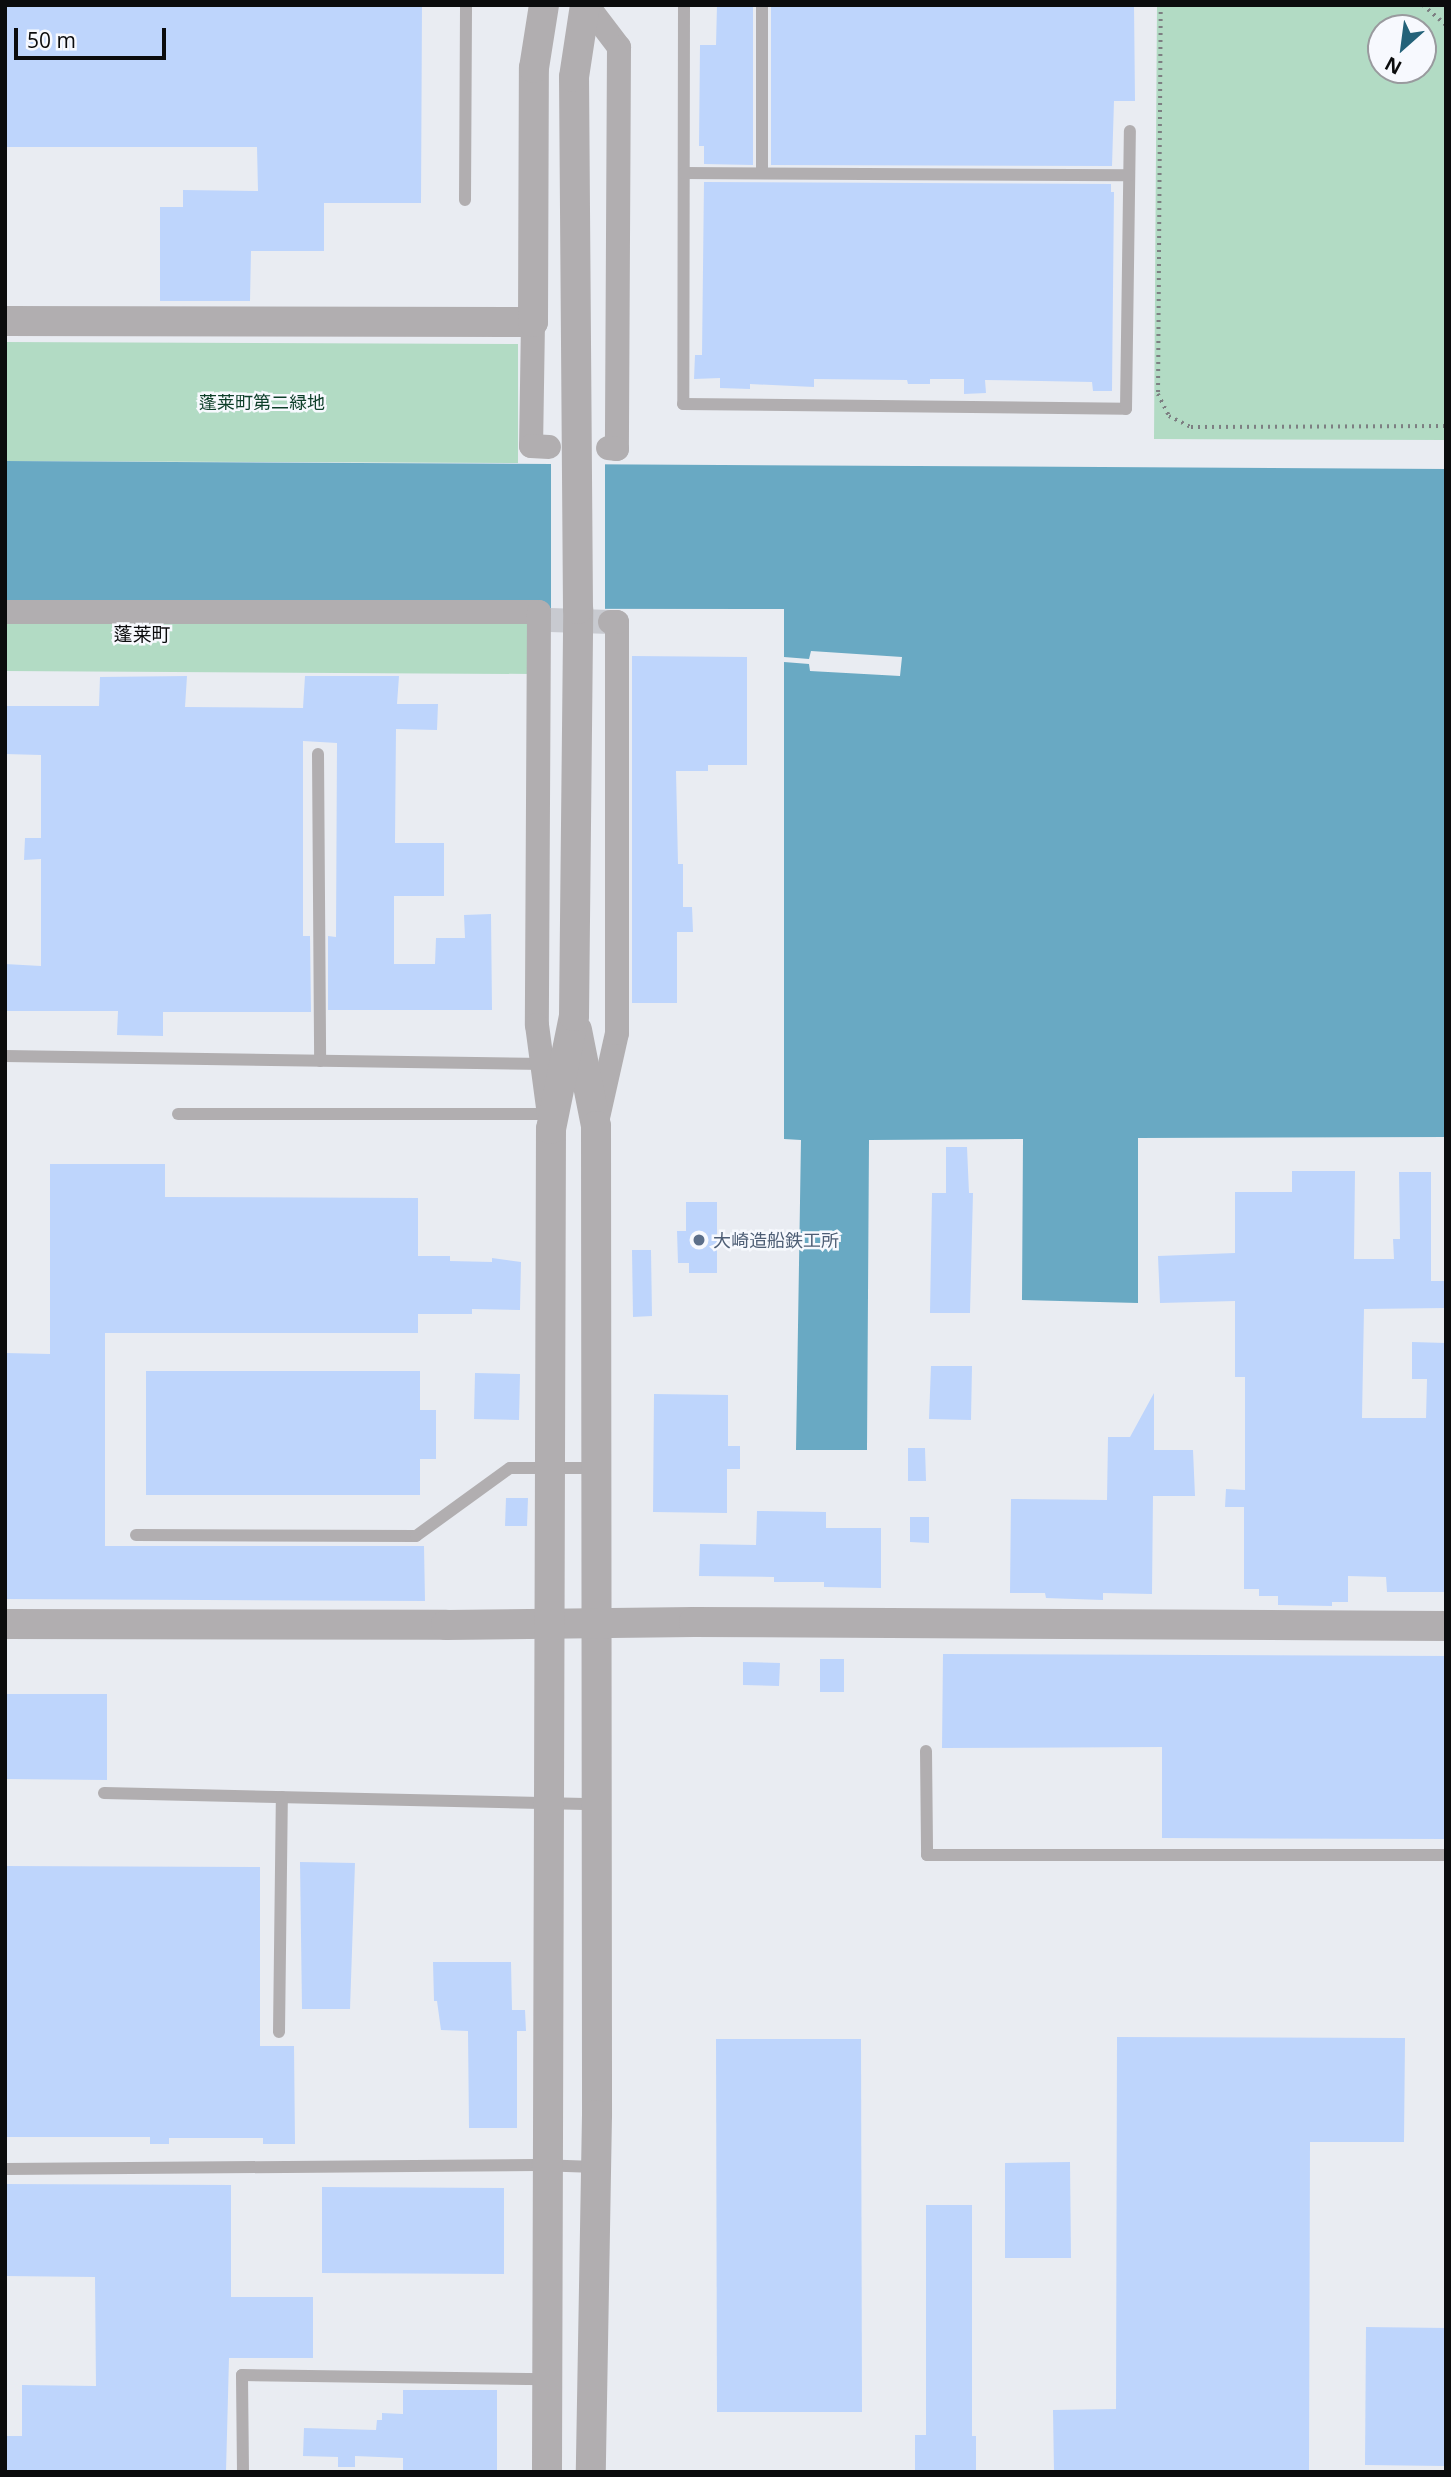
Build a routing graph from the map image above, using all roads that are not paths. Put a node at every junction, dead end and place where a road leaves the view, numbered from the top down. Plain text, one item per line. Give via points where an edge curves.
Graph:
1 (466, 5) edge
2 (544, 5) edge
3 (562, 5) edge
4 (586, 5) edge
5 (684, 5) edge
6 (762, 5) edge
7 (574, 77) junction
8 (1130, 131) dead end
9 (684, 173) junction
10 (762, 173) junction
11 (1129, 175) junction
12 (465, 200) dead end
13 (5, 321) edge
14 (533, 322) junction
15 (549, 447) dead end
16 (608, 448) dead end
17 (5, 612) edge
18 (610, 622) dead end
19 (318, 754) dead end
20 (5, 1056) edge
21 (320, 1061) junction
22 (563, 1065) junction
23 (178, 1114) dead end
24 (552, 1119) junction
25 (596, 1126) junction
26 (550, 1468) junction
27 (597, 1468) junction
28 (136, 1535) dead end
29 (5, 1623) edge
30 (597, 1623) junction
31 (549, 1624) junction
32 (1446, 1626) edge
33 (926, 1751) dead end
34 (104, 1793) dead end
35 (282, 1797) junction
36 (549, 1802) junction
37 (597, 1804) junction
38 (1446, 1854) edge
39 (279, 2032) dead end
40 (548, 2165) junction
41 (596, 2167) junction
42 (5, 2169) edge
43 (547, 2379) junction
44 (243, 2472) edge
45 (547, 2472) edge
46 (591, 2472) edge

1 - 12 lane
2 - 14 street via 534,68
3 - 7 street
4 - 7 street
4 - 16 street via 618,47 617,449
5 - 9 lane
6 - 10 lane
7 - 22 street via 578,464 574,1016
8 - 11 lane
9 - 10 lane
9 - 11 lane via 683,404 1126,409
10 - 11 lane
13 - 14 street
14 - 15 street via 531,446
17 - 22 street via 539,612 544,621 537,1025
18 - 25 street via 617,622 617,1033
19 - 21 lane
20 - 21 lane
21 - 22 lane
22 - 24 street
22 - 25 street
23 - 24 lane
24 - 26 street
25 - 27 street
26 - 27 lane
26 - 28 lane via 510,1468 416,1536
26 - 31 street
27 - 30 street
29 - 31 street
30 - 31 street
30 - 32 street
30 - 37 street
31 - 36 street
33 - 38 lane via 927,1855
34 - 35 lane
35 - 36 lane
35 - 39 lane
36 - 37 lane
36 - 40 street
37 - 41 street
40 - 41 lane
40 - 42 lane
40 - 43 street
41 - 46 street
43 - 44 lane via 242,2375
43 - 45 street

